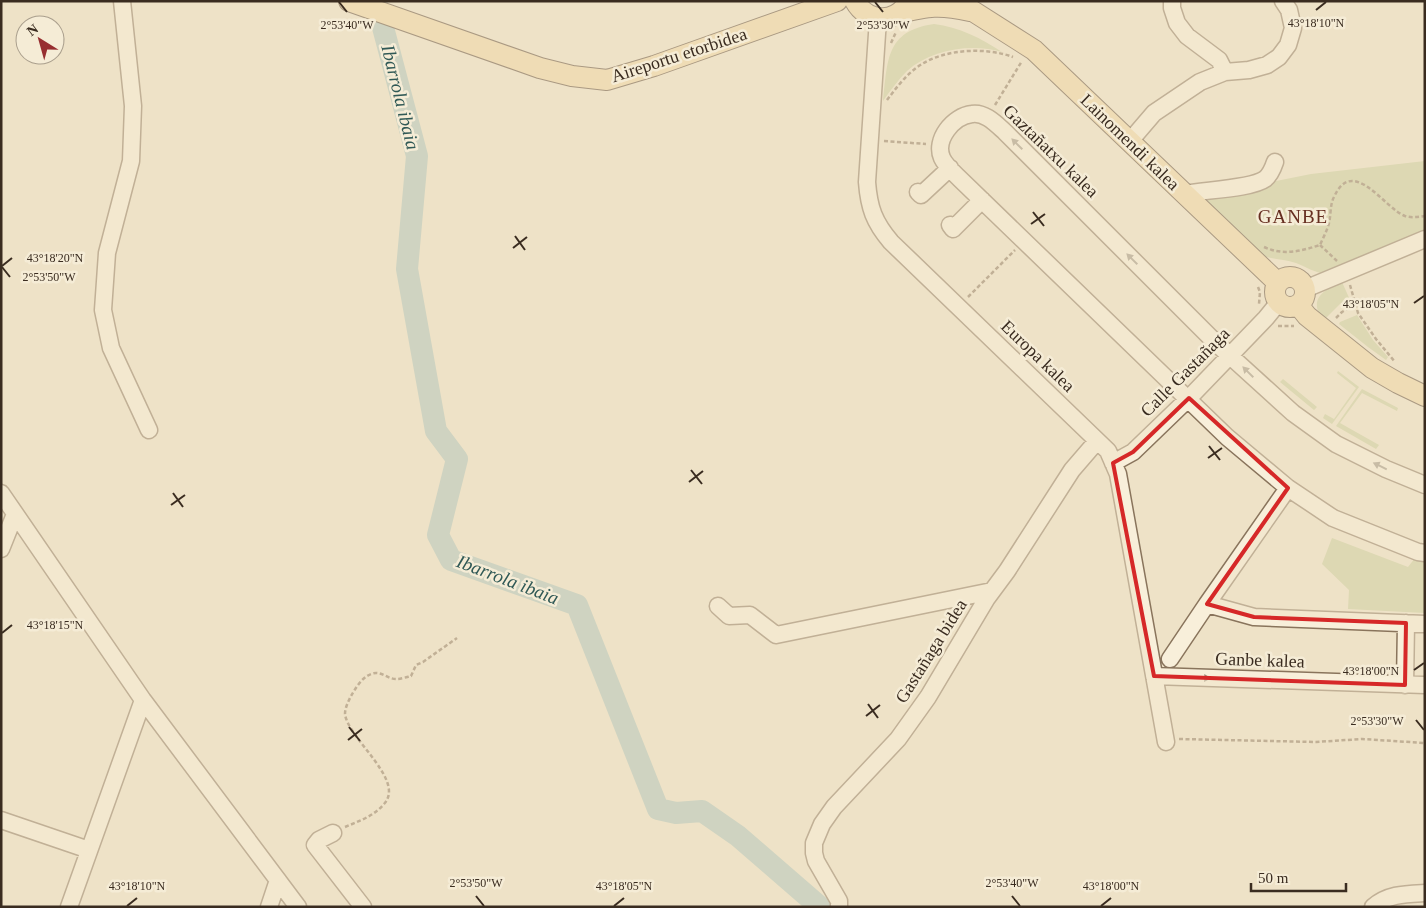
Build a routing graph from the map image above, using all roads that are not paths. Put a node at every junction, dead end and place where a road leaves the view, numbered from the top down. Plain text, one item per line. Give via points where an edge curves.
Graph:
1 (122, 1) edge
2 (837, 1) edge
3 (855, 1) edge
4 (957, 1) edge
5 (1172, 1) edge
6 (1283, 1) edge
7 (351, 2) edge
8 (904, 7) edge
9 (974, 12) junction
10 (878, 19) junction
11 (1225, 72) junction
12 (1130, 141) junction
13 (1275, 162) dead end
14 (950, 168) junction
15 (918, 192) dead end
16 (1184, 194) junction
17 (984, 203) junction
18 (950, 225) dead end
19 (964, 237) dead end
20 (1425, 239) edge
21 (1278, 293) junction
22 (1302, 298) junction
23 (1230, 356) junction
24 (1425, 396) edge
25 (1189, 398) junction
26 (149, 430) dead end
27 (1098, 441) junction
28 (1113, 463) junction
29 (1425, 484) edge
30 (1288, 488) junction
31 (1, 493) edge
32 (15, 514) junction
33 (1, 550) edge
34 (1425, 553) edge
35 (992, 591) junction
36 (1207, 604) junction
37 (718, 606) dead end
38 (1406, 623) junction
39 (1425, 624) edge
40 (1170, 659) dead end
41 (1154, 676) junction
42 (1405, 685) junction
43 (1425, 686) edge
44 (143, 700) junction
45 (1166, 740) road end
46 (1, 820) edge
47 (333, 833) road end
48 (89, 850) junction
49 (278, 880) junction
50 (1425, 893) edge
51 (69, 907) edge
52 (269, 907) edge
53 (298, 907) edge
54 (363, 907) edge
55 (839, 907) edge
56 (1372, 907) edge

1 - 26 street via 133,106 131,160 107,253 103,310 111,348
2 - 7 main road, Aireportu etorbidea via 607,80 540,68
3 - 10 main road via 864,13
4 - 9 main road, Lainomendi kalea
5 - 11 street via 1177,23 1187,36 1219,60
6 - 11 street via 1289,10 1293,28 1288,45 1279,57 1267,65
8 - 9 main road, Lainomendi kalea via 947,6
8 - 10 main road, Lainomendi kalea via 893,17
9 - 12 main road, Lainomendi kalea
10 - 27 street, Europa kalea via 867,182 868,203 874,217 891,242
11 - 12 street via 1200,82 1154,113
12 - 16 main road, Lainomendi kalea
13 - 16 street via 1264,179 1248,185
14 - 15 street via 921,195
14 - 17 street
23 -> 14 street, Gaztañatxu kalea via 988,117 972,114 956,121 946,131 941,145 943,160
16 - 21 main road, Lainomendi kalea
17 - 18 street via 953,229
17 - 19 street via 960,234
17 - 25 street
20 - 22 street via 1345,273
21 - 22 main road via 1288,308
21 - 22 main road via 1287,277 1295,278 1303,284
21 - 23 street, Calle Gastañaga via 1266,318
22 - 24 main road via 1307,316 1324,330 1372,368
23 - 25 street, Calle Gastañaga
29 -> 23 street, Gaztañatxu kalea via 1336,444 1294,413
25 - 28 street, Calle Gastañaga via 1133,452
25 - 30 street via 1227,437
27 - 28 street, Europa kalea via 1108,451
27 - 35 street, Gastañaga bidea via 1072,470
28 - 41 street, Europa kalea via 1118,474
30 - 34 street via 1333,518
30 - 36 street
31 - 32 street
32 - 33 street
32 - 44 street
35 - 37 street via 776,635 750,615 729,616
35 - 55 street, Gastañaga bidea via 928,698 903,732 822,824 814,843 814,853 839,901
36 - 38 street via 1254,617
36 - 40 street
38 - 39 street
38 - 42 street
41 -> 42 street, Ganbe kalea
41 - 45 street, Europa kalea
42 - 43 street, Ganbe kalea
44 - 48 street
44 - 49 street
46 - 48 street
47 - 54 street via 315,845
48 - 51 street
49 - 52 street
49 - 53 street
50 - 56 street via 1396,894

